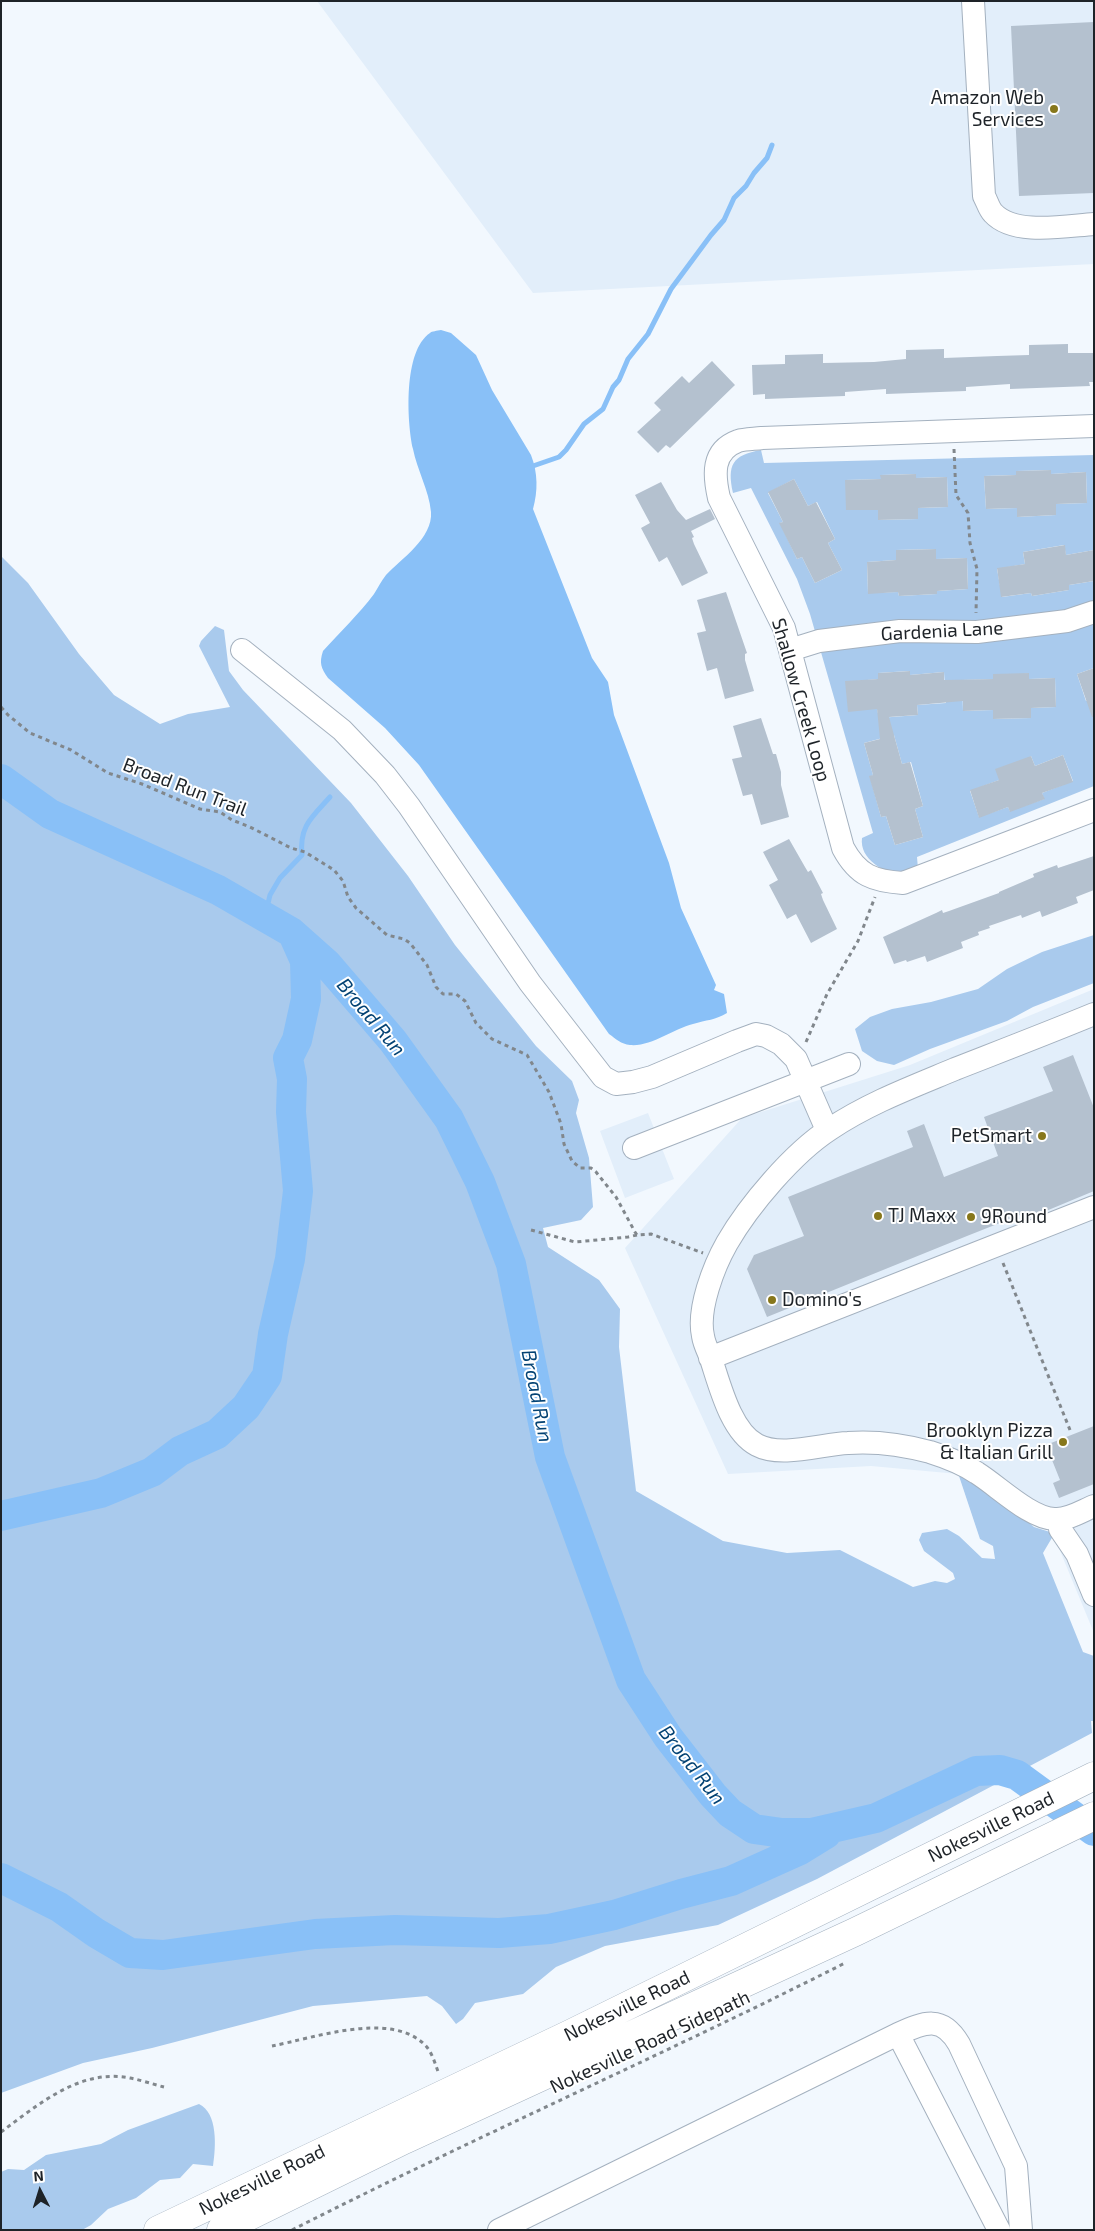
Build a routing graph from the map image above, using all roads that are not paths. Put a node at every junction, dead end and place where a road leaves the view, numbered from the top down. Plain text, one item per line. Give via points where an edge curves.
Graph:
1 (974, 1) edge
2 (1094, 224) edge
3 (1094, 426) edge
4 (1094, 612) edge
5 (242, 650) dead end
6 (790, 650) junction
7 (1094, 810) edge
8 (1094, 1014) edge
9 (849, 1064) dead end
10 (803, 1072) junction
11 (827, 1130) junction
12 (634, 1148) dead end
13 (1094, 1207) edge
14 (710, 1358) junction
15 (1094, 1506) edge
16 (1060, 1530) dead end
17 (1094, 1595) edge
18 (1094, 1776) edge
19 (1094, 1816) edge
20 (898, 2034) junction
21 (158, 2230) edge
22 (222, 2230) edge
23 (500, 2230) edge
24 (999, 2230) edge
25 (1021, 2230) edge

1 - 2 street via 984,196 992,212 1005,223 1023,228
3 - 6 street, Shallow Creek Loop via 762,438 738,441 721,453 715,467 719,498 784,628
4 - 6 street, Gardenia Lane via 1067,621 973,632 900,632 819,641
5 - 10 street via 342,730 385,775 530,983 603,1076 616,1084 652,1077 756,1034 781,1044
6 - 7 street, Shallow Creek Loop via 843,848 850,862 863,874 881,882 903,883
8 - 11 street via 901,1091
9 - 10 street
10 - 11 street
10 - 12 street
11 - 14 street via 793,1159 767,1188 718,1258 702,1317 703,1336
13 - 14 street
14 - 15 street via 731,1414 757,1446 797,1450 864,1442 912,1448 963,1464 1042,1518 1056,1520
16 - 17 street via 1077,1554
18 - 21 highway, Nokesville Road via 570,2034
19 - 22 highway, Nokesville Road via 856,1932 404,2140
20 - 23 street
20 - 24 street
20 - 25 street via 932,2024 943,2025 953,2033 1016,2166

